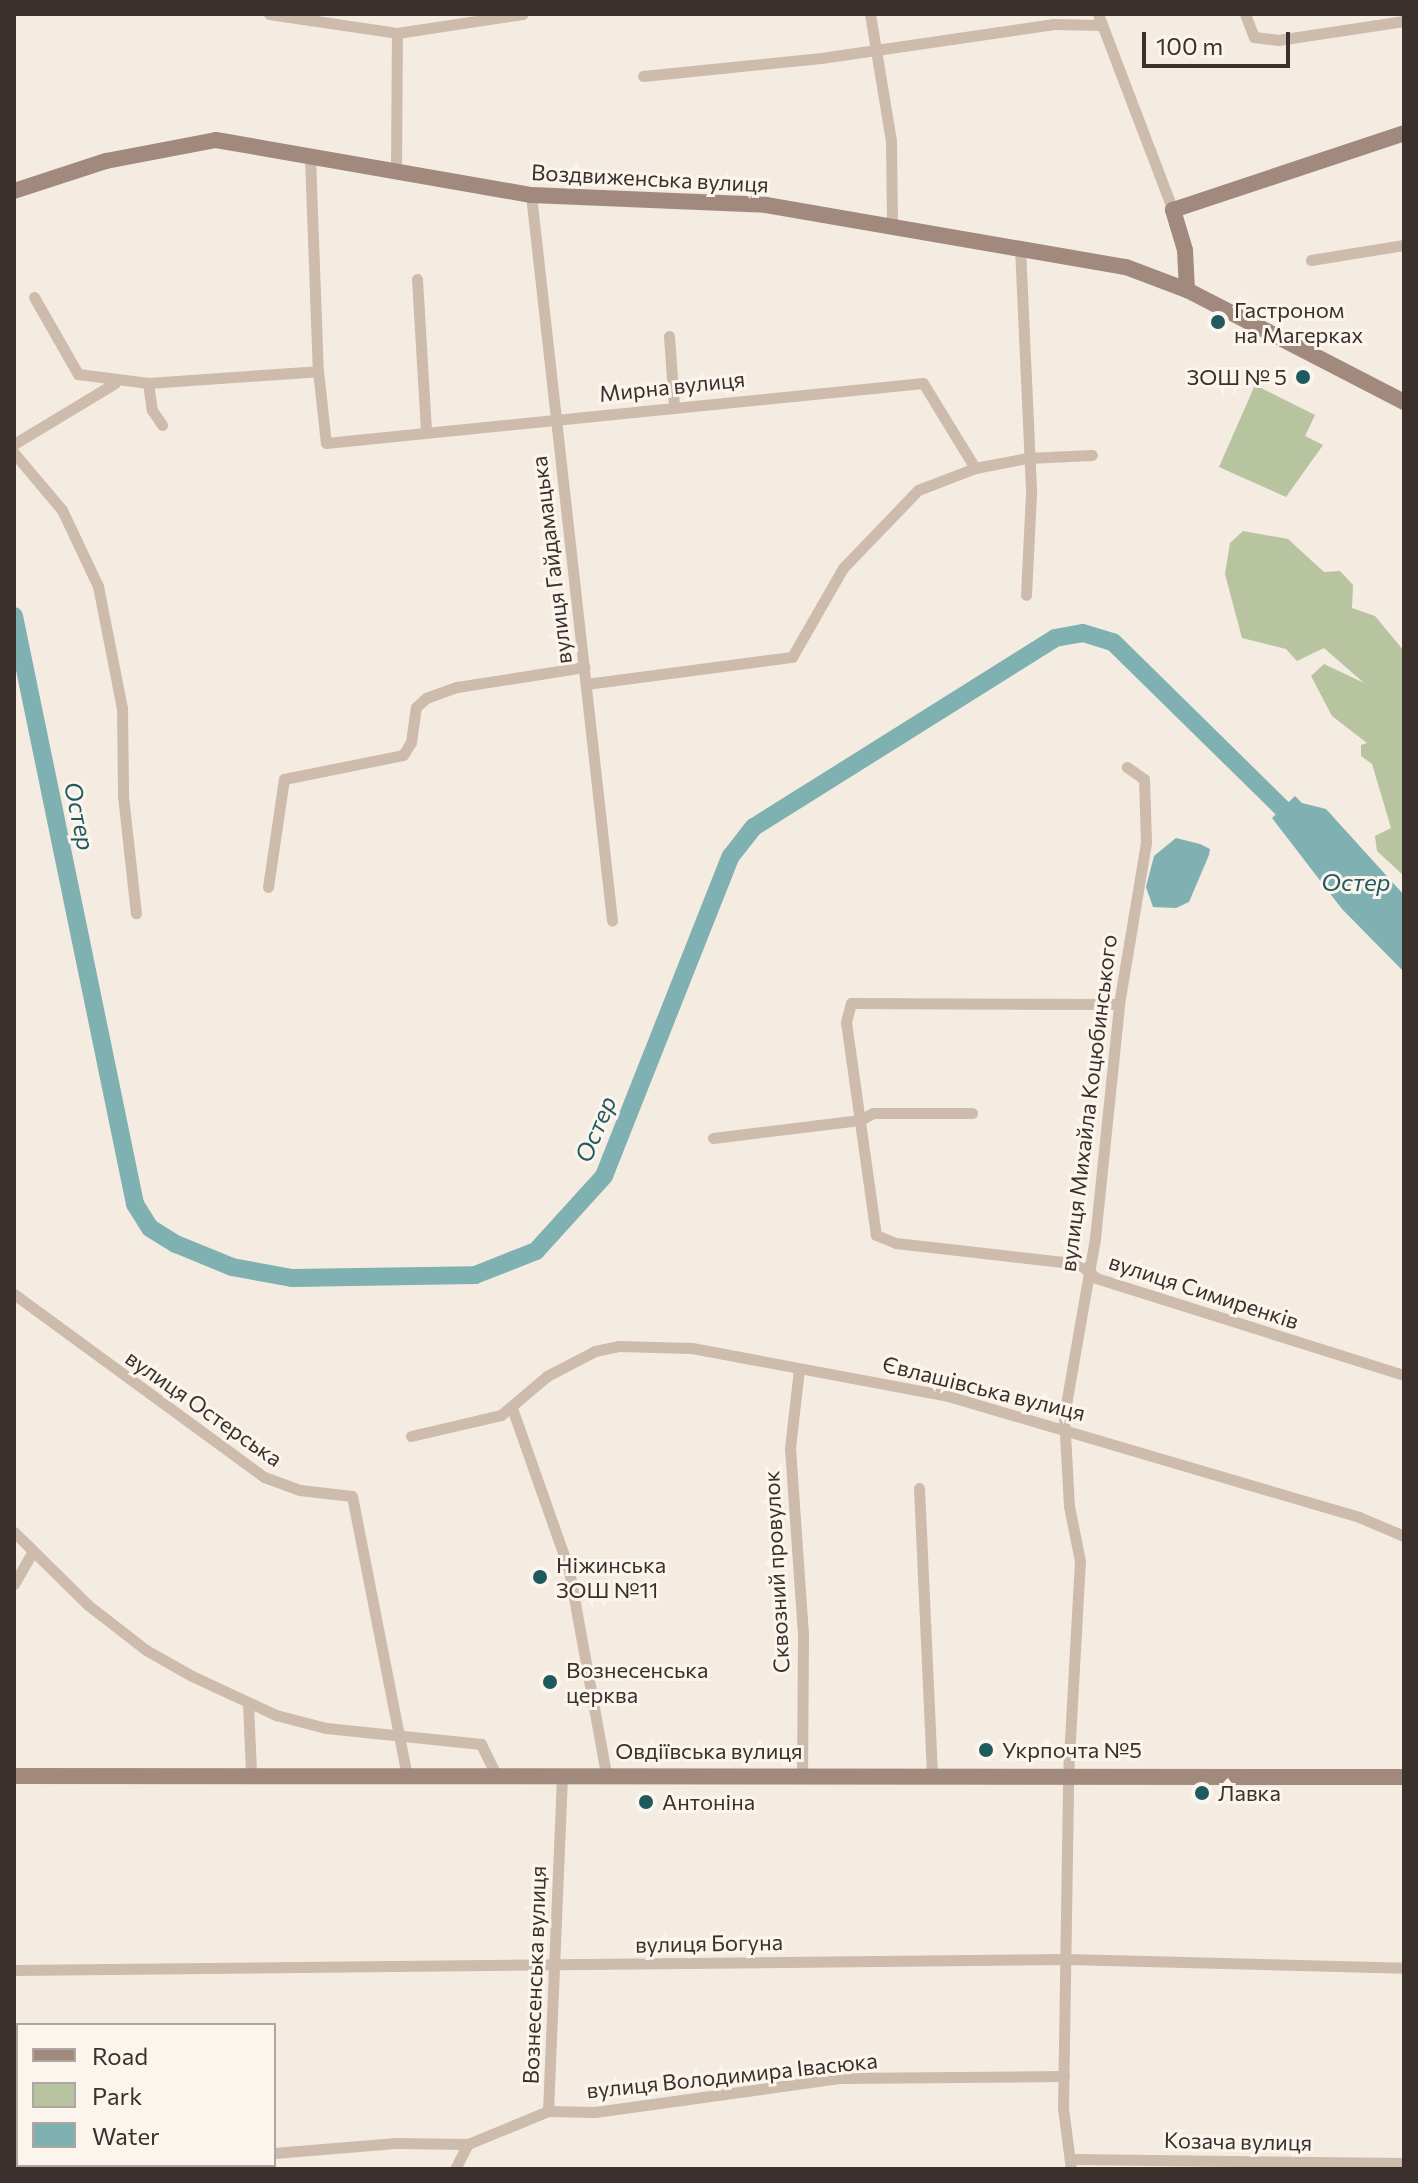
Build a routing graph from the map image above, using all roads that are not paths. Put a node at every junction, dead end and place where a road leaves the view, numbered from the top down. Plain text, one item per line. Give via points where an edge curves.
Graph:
1 (269, 14) edge
2 (523, 14) edge
3 (870, 14) edge
4 (1245, 14) edge
5 (1100, 20) edge
6 (1404, 21) edge
7 (397, 33) junction
8 (877, 49) junction
9 (643, 76) dead end
10 (1404, 133) edge
11 (310, 157) junction
12 (396, 171) junction
13 (14, 191) edge
14 (531, 195) junction
15 (1173, 210) junction
16 (892, 226) junction
17 (1404, 245) edge
18 (1020, 247) junction
19 (1311, 260) dead end
20 (417, 279) dead end
21 (1187, 290) junction
22 (34, 297) dead end
23 (669, 336) dead end
24 (318, 371) junction
25 (78, 374) junction
26 (115, 383) junction
27 (148, 383) junction
28 (91, 397) junction
29 (1404, 402) edge
30 (674, 405) junction
31 (554, 420) junction
32 (162, 425) dead end
33 (426, 432) junction
34 (14, 444) edge
35 (14, 453) edge
36 (1092, 455) dead end
37 (1027, 458) junction
38 (975, 468) junction
39 (1026, 595) dead end
40 (584, 667) junction
41 (586, 684) junction
42 (1127, 767) dead end
43 (268, 887) dead end
44 (136, 913) dead end
45 (612, 920) dead end
46 (1119, 1004) junction
47 (972, 1113) dead end
48 (860, 1120) junction
49 (713, 1138) dead end
50 (1088, 1271) junction
51 (14, 1294) edge
52 (799, 1369) junction
53 (1404, 1375) edge
54 (512, 1408) junction
55 (1067, 1429) junction
56 (411, 1436) dead end
57 (919, 1488) dead end
58 (14, 1532) edge
59 (1404, 1536) edge
60 (33, 1551) junction
61 (14, 1584) edge
62 (248, 1703) junction
63 (401, 1739) junction
64 (251, 1772) junction
65 (406, 1772) junction
66 (495, 1773) junction
67 (606, 1773) junction
68 (562, 1774) junction
69 (802, 1774) junction
70 (932, 1774) junction
71 (1068, 1775) junction
72 (14, 1776) edge
73 (1404, 1777) edge
74 (1067, 1959) junction
75 (556, 1964) junction
76 (1404, 1968) edge
77 (14, 1970) edge
78 (1064, 2076) junction
79 (548, 2111) junction
80 (468, 2144) junction
81 (276, 2153) edge
82 (1404, 2163) edge
83 (1072, 2164) edge
84 (151, 2167) edge
85 (130, 2169) edge
86 (455, 2169) edge

1 - 7 street
2 - 7 street
3 - 8 street
4 - 6 street via 1254,37 1278,40
5 - 8 street
5 - 15 street
7 - 12 street
8 - 9 street
8 - 16 street via 895,180
10 - 15 street
11 - 12 street, Воздвиженська вулиця
11 - 13 street, Воздвиженська вулиця via 216,140 106,161
11 - 24 street
12 - 14 street, Воздвиженська вулиця
14 - 16 street, Воздвиженська вулиця via 728,200
14 - 31 street, вулиця Гайдамацька
15 - 21 street via 1185,250
16 - 18 street, Воздвиженська вулиця
17 - 19 street
18 - 21 street, Воздвиженська вулиця via 1104,261
18 - 37 street
20 - 33 street
21 - 29 street, Воздвиженська вулиця
22 - 25 street
23 - 30 street
24 - 27 street
24 - 33 street, Мирна вулиця via 326,443
25 - 26 street
25 - 28 street
26 - 27 street
26 - 28 street
27 - 32 street via 152,410
28 - 34 street
30 - 31 street, Мирна вулиця
30 - 38 street, Мирна вулиця via 923,383
31 - 33 street, Мирна вулиця
31 - 40 street, вулиця Гайдамацька
35 - 44 street via 62,510 98,586 122,708 123,796
36 - 37 street
37 - 38 street
37 - 39 street via 1031,493
38 - 41 street via 918,490 866,538 821,602 792,657
40 - 41 street, вулиця Гайдамацька
40 - 43 street via 457,687 426,698 416,707 411,742 403,755 284,779
41 - 45 street, вулиця Гайдамацька
42 - 46 street, вулиця Михайла Коцюбинського via 1144,779 1146,842
46 - 48 street via 851,1003 846,1022
46 - 50 street, вулиця Михайла Коцюбинського
47 - 48 street via 873,1113
48 - 49 street
48 - 50 street, вулиця Симиренків via 876,1235 896,1243 1061,1260
50 - 53 street, вулиця Симиренків via 1096,1278
50 - 55 street, вулиця Михайла Коцюбинського via 1066,1384
51 - 63 street, вулиця Остерська via 264,1477 291,1488 352,1496
52 - 54 street, Євлашівська вулиця via 692,1348 618,1346 572,1361
52 - 55 street, Євлашівська вулиця via 896,1384
52 - 69 street, Сквозний провулок via 790,1448 803,1635
54 - 56 street, Євлашівська вулиця
54 - 67 street via 569,1570
55 - 59 street, Євлашівська вулиця
55 - 71 street, вулиця Михайла Коцюбинського via 1067,1484 1080,1561
57 - 70 street
58 - 60 street
60 - 61 street
60 - 62 street via 88,1605 146,1650
62 - 63 street via 326,1728
62 - 64 street
63 - 65 street, вулиця Остерська
63 - 66 street via 481,1744
64 - 65 street, Овдіївська вулиця
64 - 72 street, Овдіївська вулиця
65 - 66 street, Овдіївська вулиця
66 - 68 street, Овдіївська вулиця
67 - 68 street, Овдіївська вулиця
67 - 69 street, Овдіївська вулиця
68 - 75 street, Вознесенська вулиця
69 - 70 street, Овдіївська вулиця
70 - 71 street, Овдіївська вулиця
71 - 73 street, Овдіївська вулиця
71 - 74 street, вулиця Михайла Коцюбинського
74 - 75 street, вулиця Богуна
74 - 76 street, вулиця Богуна
74 - 78 street, вулиця Михайла Коцюбинського
75 - 77 street, вулиця Богуна
75 - 79 street, Вознесенська вулиця
78 - 79 street, вулиця Володимира Івасюка via 841,2078 595,2112
78 - 83 street, вулиця Михайла Коцюбинського
79 - 80 street, Вознесенська вулиця
80 - 81 street via 396,2143
80 - 86 street
82 - 83 street, Козача вулиця
84 - 85 street

